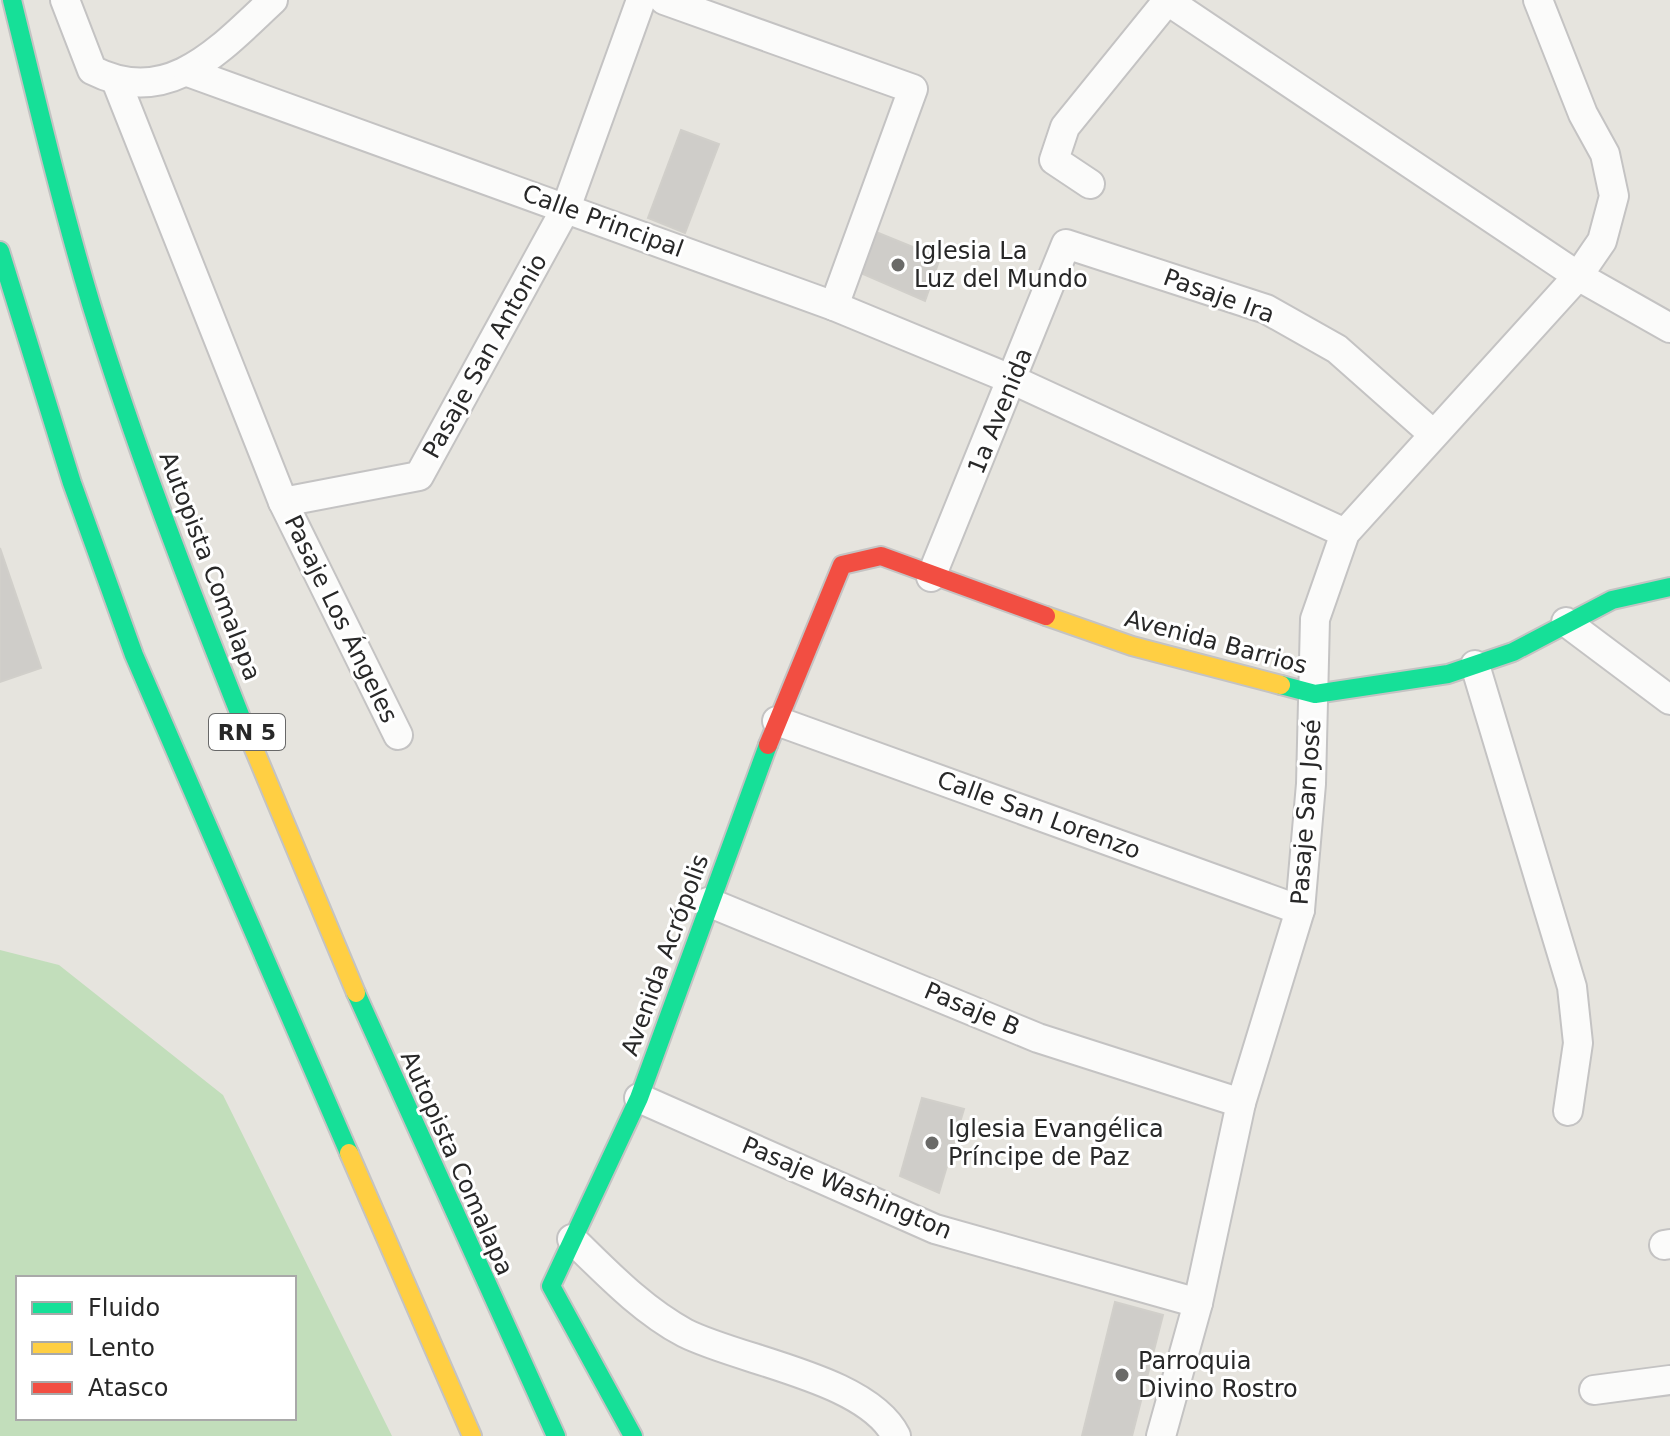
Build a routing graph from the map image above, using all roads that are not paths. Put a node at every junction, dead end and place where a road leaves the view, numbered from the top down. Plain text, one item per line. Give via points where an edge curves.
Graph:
1 (12, 0) edge
2 (65, 0) edge
3 (273, 0) edge
4 (641, 0) edge
5 (664, 0) edge
6 (1168, 0) edge
7 (1538, 0) edge
8 (188, 72) junction
9 (117, 83) junction
10 (1090, 184) dead end
11 (566, 208) junction
12 (1066, 244) joint
13 (0, 251) edge
14 (1578, 276) junction
15 (834, 306) junction
16 (1670, 328) edge
17 (1013, 380) junction
18 (1433, 434) junction
19 (283, 502) junction
20 (1345, 533) junction
21 (931, 577) junction
22 (1670, 587) edge
23 (1566, 622) junction
24 (1475, 665) junction
25 (1315, 694) junction
26 (1670, 700) edge
27 (777, 721) junction
28 (398, 735) dead end
29 (708, 902) junction
30 (1300, 910) junction
31 (639, 1098) junction
32 (1241, 1103) junction
33 (1568, 1111) dead end
34 (572, 1239) junction
35 (1198, 1303) junction
36 (1670, 1380) edge
37 (1594, 1390) dead end
38 (472, 1436) edge
39 (556, 1436) edge
40 (633, 1436) edge
41 (896, 1436) edge
42 (1161, 1436) edge

1 - 39 main road, Autopista Comalapa / RN 5 via 62,199 122,399 211,643 322,919
2 - 9 street via 92,70
3 - 8 street
4 - 11 street, Pasaje San Antonio
5 - 15 street via 913,89
6 - 10 street via 1065,127 1054,160
6 - 14 street
7 - 14 street, Pasaje San José via 1583,114 1605,154 1614,196 1602,241
8 - 9 street via 154,82
8 - 11 street, Calle Principal
9 - 19 street
11 - 15 street, Calle Principal
11 - 19 street, Pasaje San Antonio via 419,476
12 - 17 street, 1a Avenida
12 - 18 street, Pasaje Ira via 1266,309 1337,349
13 - 38 main road, RN 5 via 77,497 134,655
14 - 16 street
14 - 18 street, Pasaje San José
15 - 17 street, Calle Principal
17 - 20 street
17 - 21 street, 1a Avenida
18 - 20 street, Pasaje San José
19 - 28 street, Pasaje Los Ángeles
20 - 25 street, Pasaje San José via 1315,619
21 - 25 main road, Avenida Barrios via 1132,646
21 - 27 main road, Avenida Acrópolis via 881,556 842,565
22 - 23 main road, Avenida Barrios via 1612,600
23 - 24 main road, Avenida Barrios via 1513,652
23 - 26 street
24 - 25 main road, Avenida Barrios via 1448,674
24 - 33 street via 1572,987 1578,1043
25 - 30 street, Pasaje San José
27 - 29 main road, Avenida Acrópolis
27 - 30 street, Calle San Lorenzo
29 - 31 main road, Avenida Acrópolis
29 - 32 street, Pasaje B via 1038,1038
30 - 32 street, Pasaje San José
31 - 34 main road, Avenida Acrópolis
31 - 35 street, Pasaje Washington via 935,1229
32 - 35 street, Pasaje San José
34 - 40 main road, Avenida Acrópolis via 551,1286
34 - 41 street via 627,1293 686,1333 851,1395 888,1420
35 - 42 street, Pasaje San José
36 - 37 street

